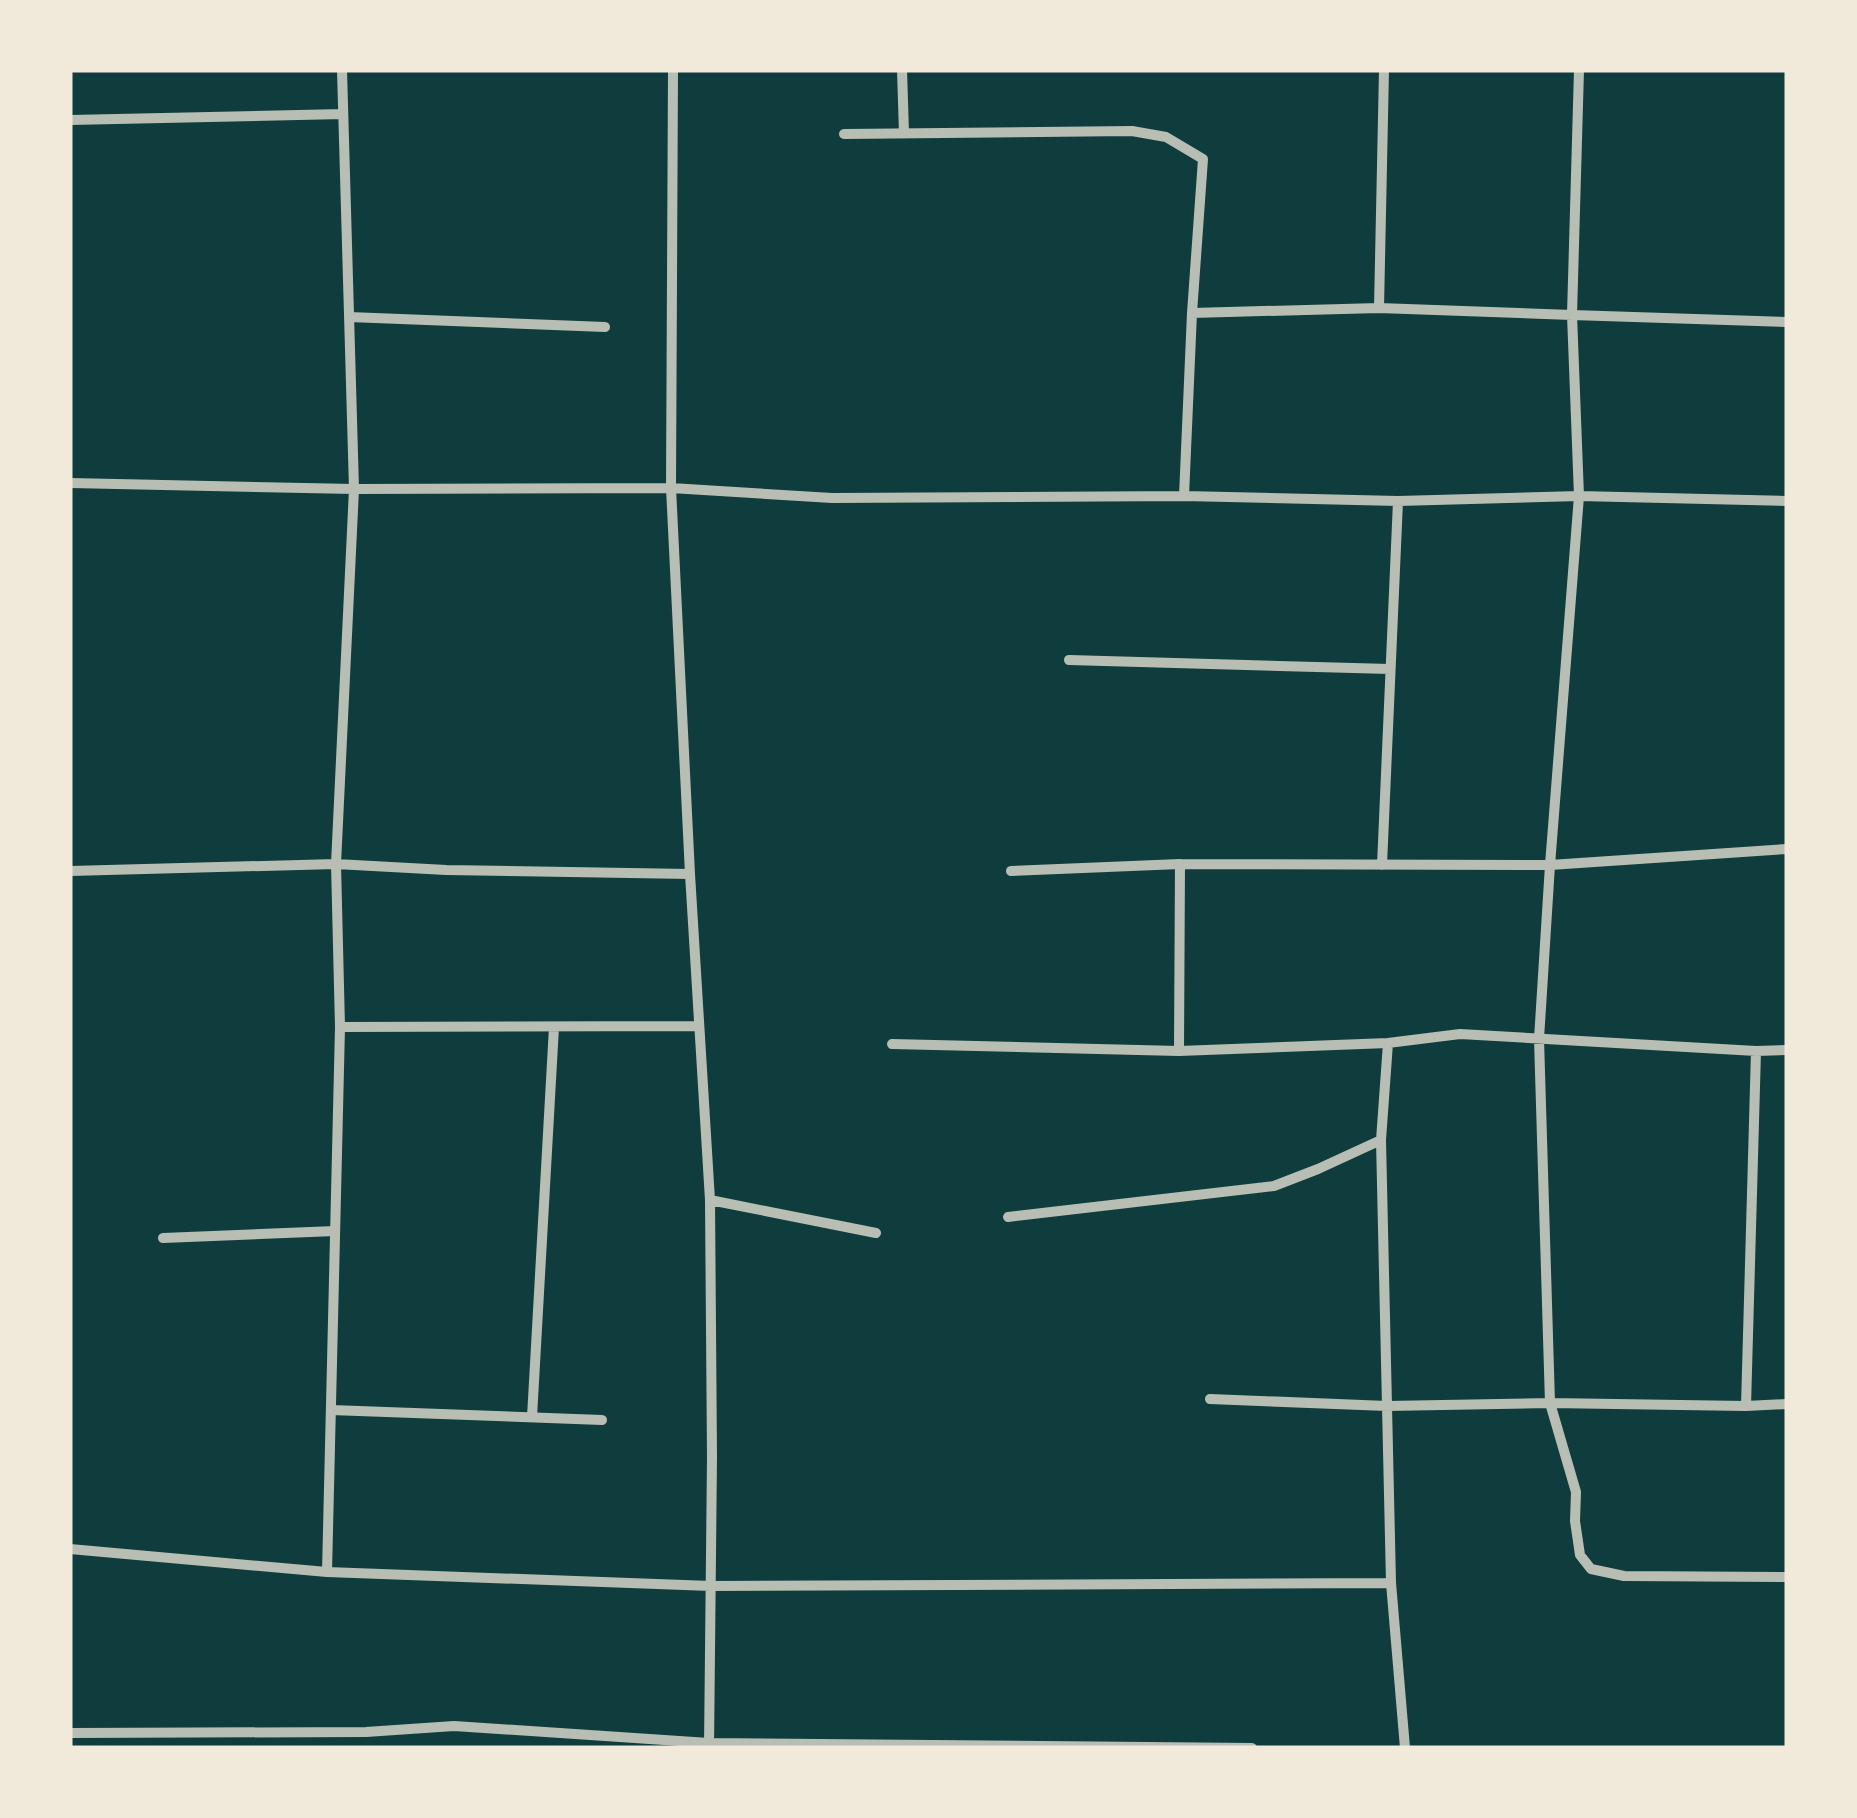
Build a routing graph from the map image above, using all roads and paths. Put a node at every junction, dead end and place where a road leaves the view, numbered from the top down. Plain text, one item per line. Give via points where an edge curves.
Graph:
1 (342, 70) edge
2 (673, 70) edge
3 (902, 70) edge
4 (1384, 70) edge
5 (1579, 70) edge
6 (343, 114) junction
7 (70, 120) edge
8 (904, 133) junction
9 (844, 134) dead end
10 (1379, 308) junction
11 (1192, 313) junction
12 (1572, 315) junction
13 (349, 317) junction
14 (1787, 322) edge
15 (605, 326) dead end
16 (70, 483) edge
17 (354, 488) junction
18 (671, 488) junction
19 (1184, 496) junction
20 (1579, 496) junction
21 (1398, 501) junction
22 (1787, 501) edge
23 (1068, 660) dead end
24 (1390, 669) junction
25 (1787, 849) edge
26 (336, 864) junction
27 (1180, 864) junction
28 (1382, 865) junction
29 (1550, 865) junction
30 (70, 871) edge
31 (1011, 871) dead end
32 (690, 874) junction
33 (340, 1026) junction
34 (554, 1026) junction
35 (699, 1026) junction
36 (1539, 1039) junction
37 (892, 1044) dead end
38 (1388, 1044) junction
39 (1787, 1050) edge
40 (1180, 1051) junction
41 (1756, 1051) junction
42 (1381, 1140) junction
43 (710, 1200) junction
44 (1008, 1217) dead end
45 (335, 1231) junction
46 (876, 1233) dead end
47 (163, 1238) dead end
48 (1210, 1399) dead end
49 (1550, 1403) junction
50 (1787, 1404) edge
51 (1387, 1406) junction
52 (1746, 1406) junction
53 (331, 1410) junction
54 (532, 1418) junction
55 (602, 1420) dead end
56 (70, 1550) edge
57 (328, 1572) junction
58 (1787, 1578) edge
59 (1391, 1583) junction
60 (711, 1586) junction
61 (366, 1732) junction
62 (70, 1733) edge
63 (709, 1745) edge
64 (366, 1748) edge
65 (1252, 1748) edge
66 (1404, 1748) edge

1 - 6 street
2 - 18 street
3 - 8 street
4 - 10 street
5 - 12 street
6 - 7 street
6 - 13 street
8 - 9 street
8 - 11 street via 1132,131 1166,137 1203,159
10 - 11 street
10 - 12 street
11 - 19 street
12 - 14 street
12 - 20 street
13 - 15 street
13 - 17 street
16 - 17 street
17 - 18 street
17 - 26 street
18 - 19 street via 832,498
18 - 32 street
19 - 21 street
20 - 21 street
20 - 22 street
20 - 29 street
21 - 24 street
23 - 24 street
24 - 28 street
25 - 29 street
26 - 30 street
26 - 32 street
26 - 33 street
27 - 28 street
27 - 31 street
27 - 40 street
28 - 29 street
29 - 36 street
32 - 35 street
33 - 34 street
33 - 45 street
34 - 35 street
34 - 54 street
35 - 43 street
36 - 38 street via 1460,1034
36 - 41 street
36 - 49 street
37 - 40 street
38 - 40 street
38 - 42 street
39 - 41 street
41 - 52 street
42 - 44 street via 1274,1186
42 - 51 street
43 - 46 street
43 - 60 street
45 - 47 street
45 - 53 street
48 - 51 street
49 - 51 street
49 - 52 street
49 - 58 street via 1576,1492 1580,1555 1592,1569 1624,1576
50 - 52 street
51 - 59 street
53 - 54 street
53 - 57 street
54 - 55 street
56 - 57 street
57 - 60 street
59 - 60 street
59 - 66 street
60 - 63 street
61 - 62 street
61 - 63 street via 454,1726
61 - 64 street
63 - 65 street

